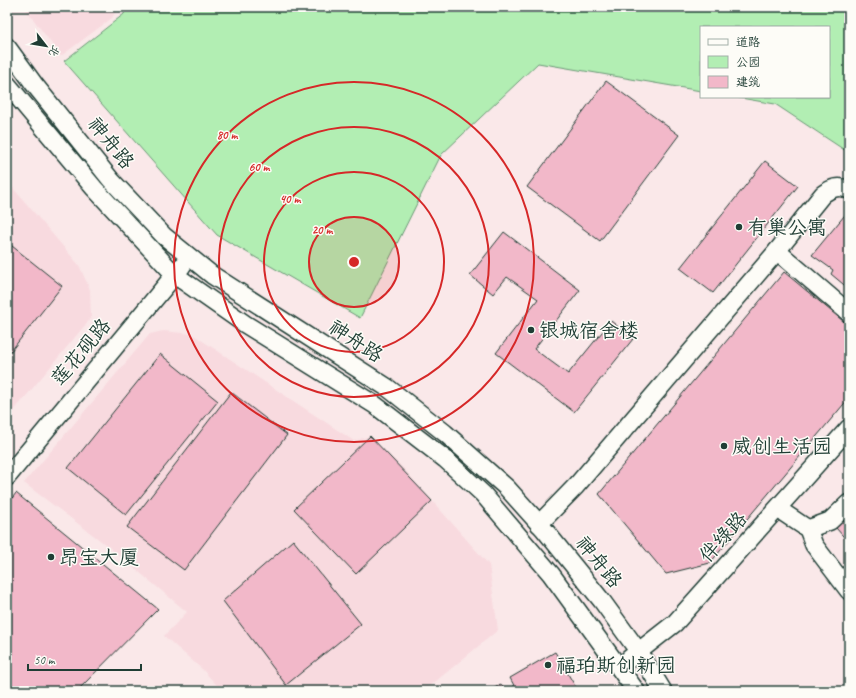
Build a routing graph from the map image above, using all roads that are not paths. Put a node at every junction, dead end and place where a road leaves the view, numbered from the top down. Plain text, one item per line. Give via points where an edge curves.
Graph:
1 (7, 47) edge
2 (7, 84) edge
3 (849, 190) edge
4 (777, 251) junction
5 (190, 257) junction
6 (175, 275) junction
7 (849, 313) edge
8 (849, 428) edge
9 (7, 477) edge
10 (849, 503) edge
11 (778, 509) junction
12 (539, 524) junction
13 (808, 530) junction
14 (849, 591) edge
15 (638, 652) junction
16 (619, 666) junction
17 (636, 691) edge
18 (663, 691) edge

1 - 5 street, 神舟路 via 111,180 164,236
2 - 6 street, 神舟路 via 94,188
3 - 4 street via 843,187 832,188 823,194
4 - 7 street
4 - 12 street via 576,486
5 - 6 street, 莲花砚路
5 - 12 street, 神舟路 via 243,296 388,388 481,464
6 - 9 street, 莲花砚路
6 - 16 street, 神舟路 via 245,324 369,401 445,459 483,494 510,524 551,574
8 - 11 street, 伴绿路
10 - 13 street via 830,521
11 - 13 street
11 - 15 street, 伴绿路 via 675,623
12 - 15 street, 神舟路 via 602,601
13 - 14 street via 814,545
15 - 16 street, 伴绿路
15 - 18 street, 神舟路
16 - 17 street, 神舟路

